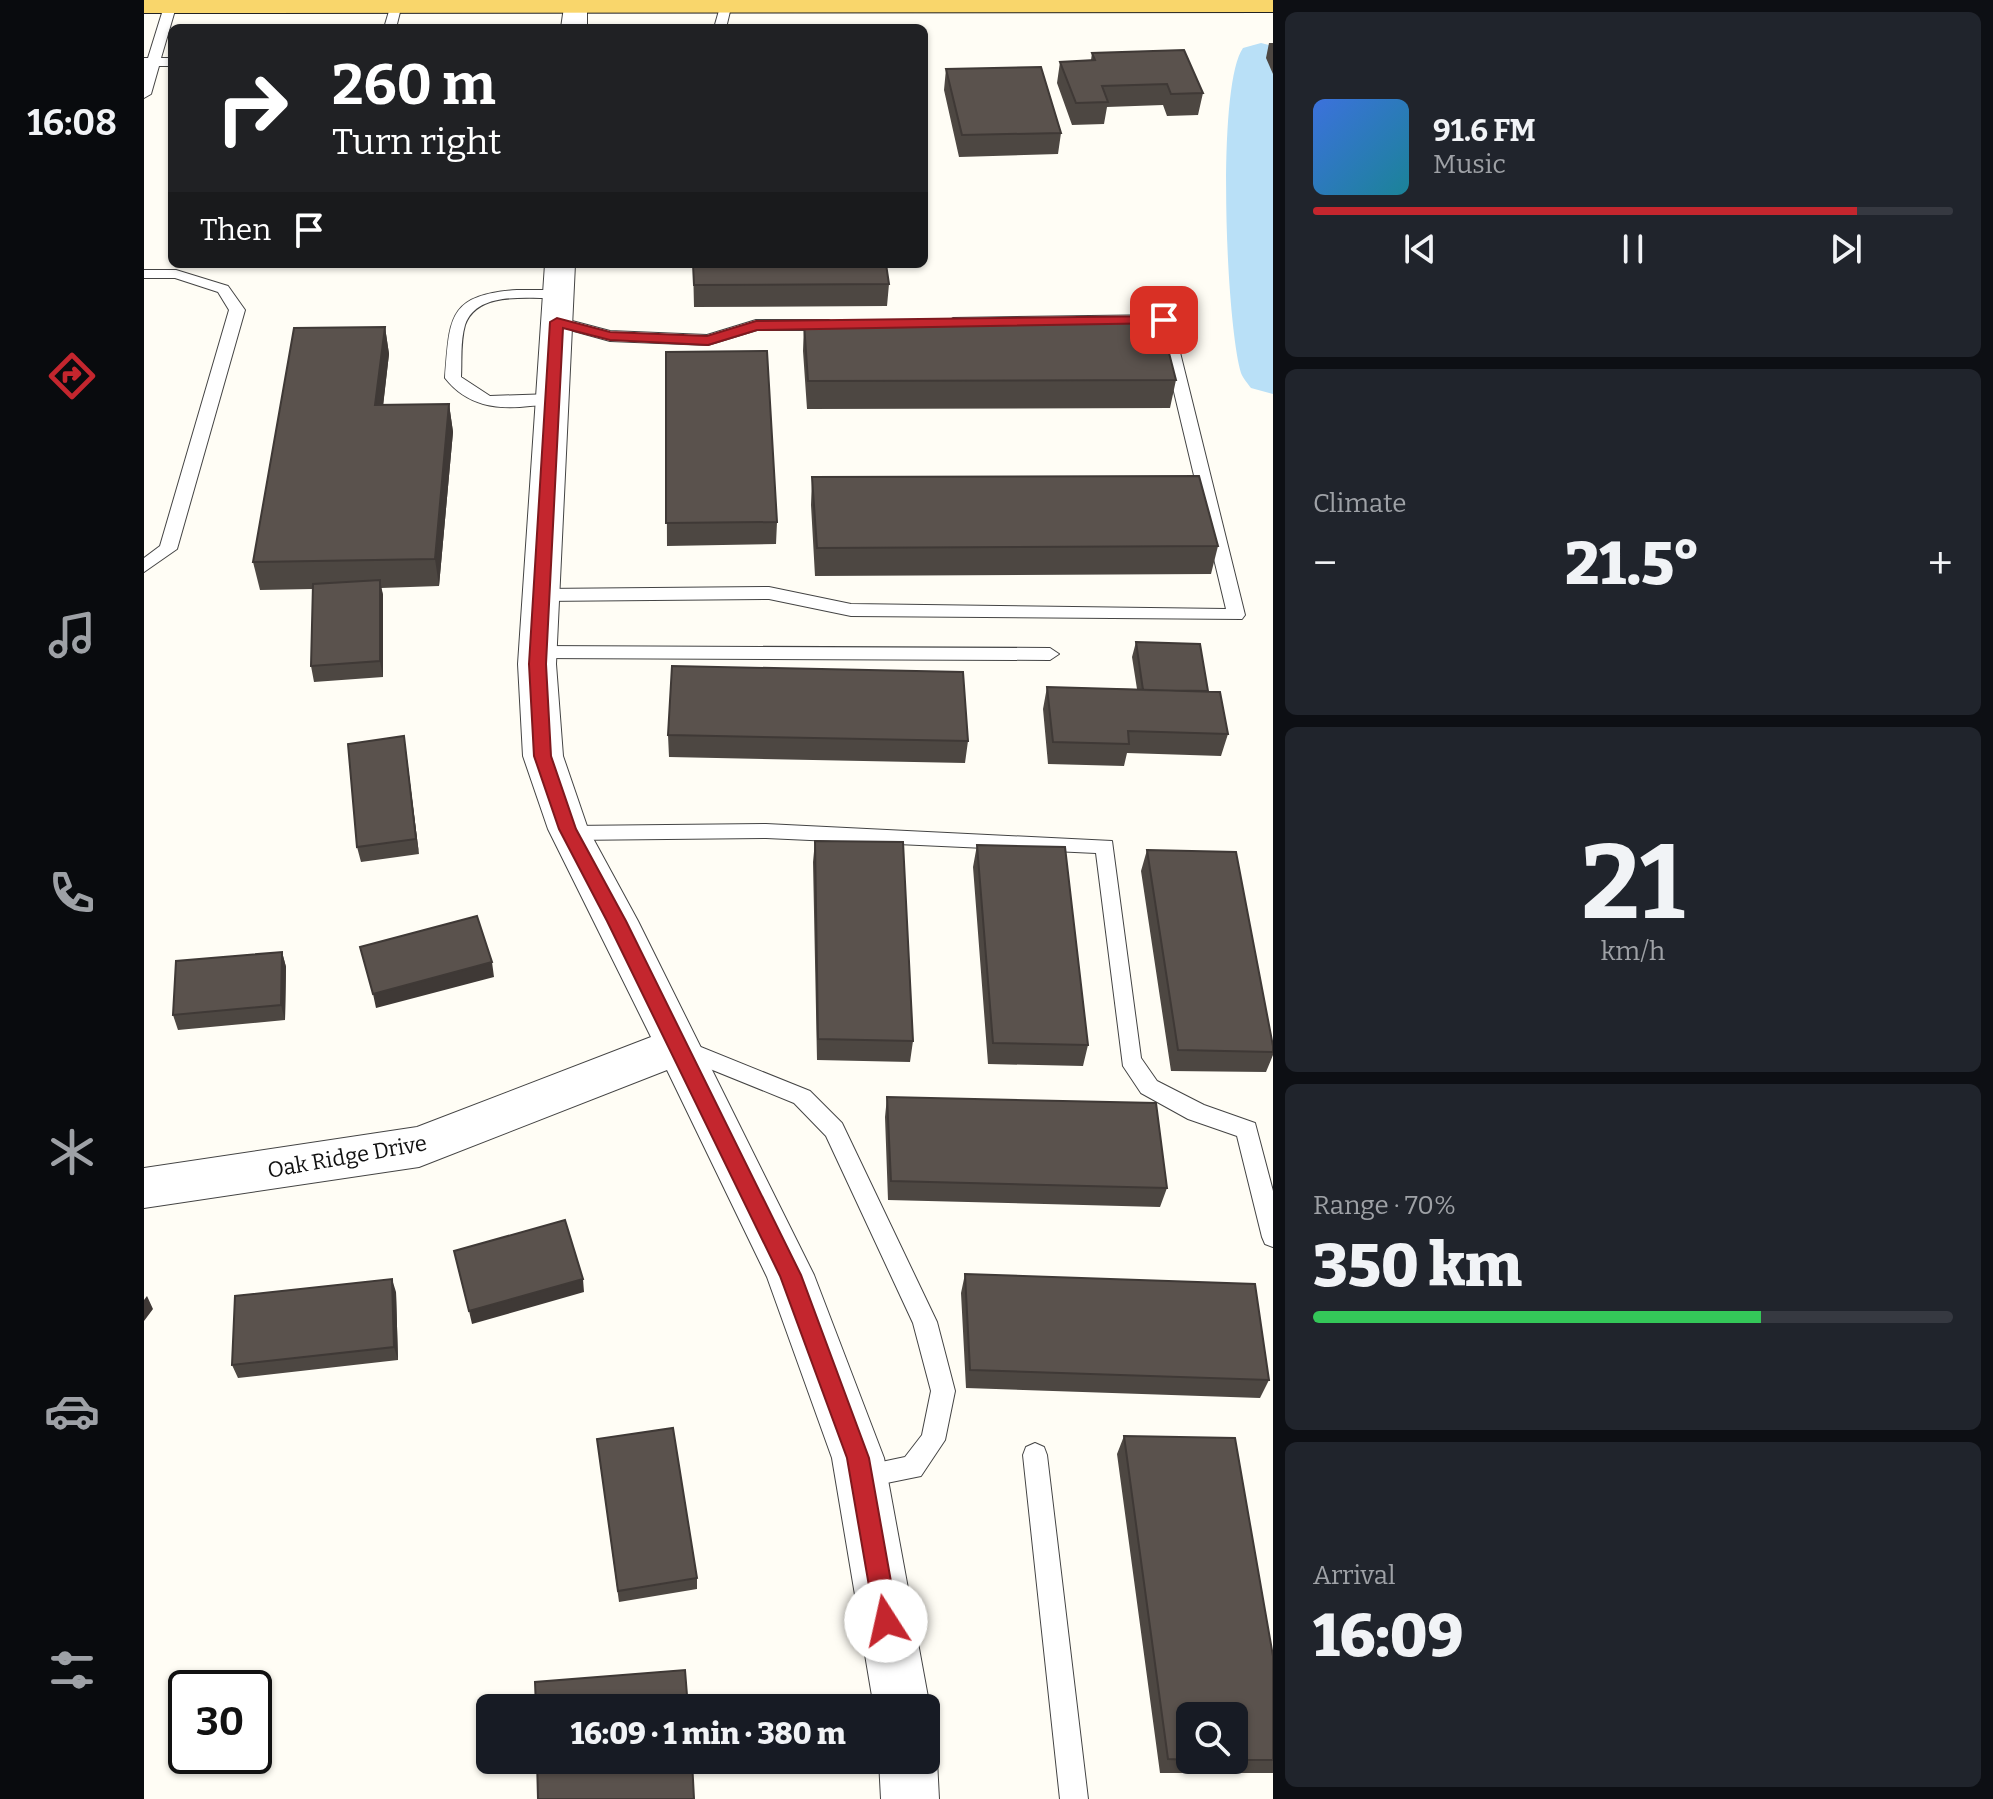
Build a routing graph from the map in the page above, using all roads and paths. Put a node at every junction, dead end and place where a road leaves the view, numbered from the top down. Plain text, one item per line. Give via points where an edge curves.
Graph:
1 (301, 2) edge
2 (470, 2) edge
3 (680, 2) edge
4 (162, 3) edge
5 (1273, 4) edge
6 (384, 9) edge
7 (575, 15) edge
8 (723, 16) edge
9 (148, 62) edge
10 (144, 94) edge
11 (144, 274) edge
12 (558, 293) edge
13 (929, 323) edge
14 (850, 324) edge
15 (552, 399) junction
16 (144, 566) edge
17 (541, 595) junction
18 (538, 652) junction
19 (1050, 654) dead end
20 (570, 833) junction
21 (678, 1046) junction
22 (144, 1188) edge
23 (1273, 1237) edge
24 (1035, 1455) dead end
25 (861, 1476) junction
26 (900, 1694) edge
27 (909, 1774) edge
28 (910, 1799) edge
29 (1074, 1799) edge

1 - 4 main road
1 - 6 main road
2 - 6 main road
2 - 7 main road
3 - 7 main road
3 - 8 main road
4 - 9 lane
5 - 8 main road
9 - 10 lane
11 - 16 lane via 176,274 223,289 237,310 168,549
12 - 14 lane via 610,336 708,340 756,325
12 - 15 street
12 - 15 lane via 494,296 474,304 457,323 453,378 469,396 486,402
13 - 17 lane via 1164,320 1236,615 851,610 769,593
15 - 17 street
17 - 18 street
18 - 19 lane
18 - 20 street via 543,756
20 - 21 street
20 - 23 lane via 766,831 1105,846 1131,1060 1149,1087 1196,1112 1247,1130
21 - 22 street, Oak Ridge Drive via 419,1147
21 - 25 street via 790,1275
21 - 25 lane via 802,1097 834,1130 925,1322 943,1391 933,1440 912,1468
24 - 29 lane
25 - 26 street
27 - 28 street

